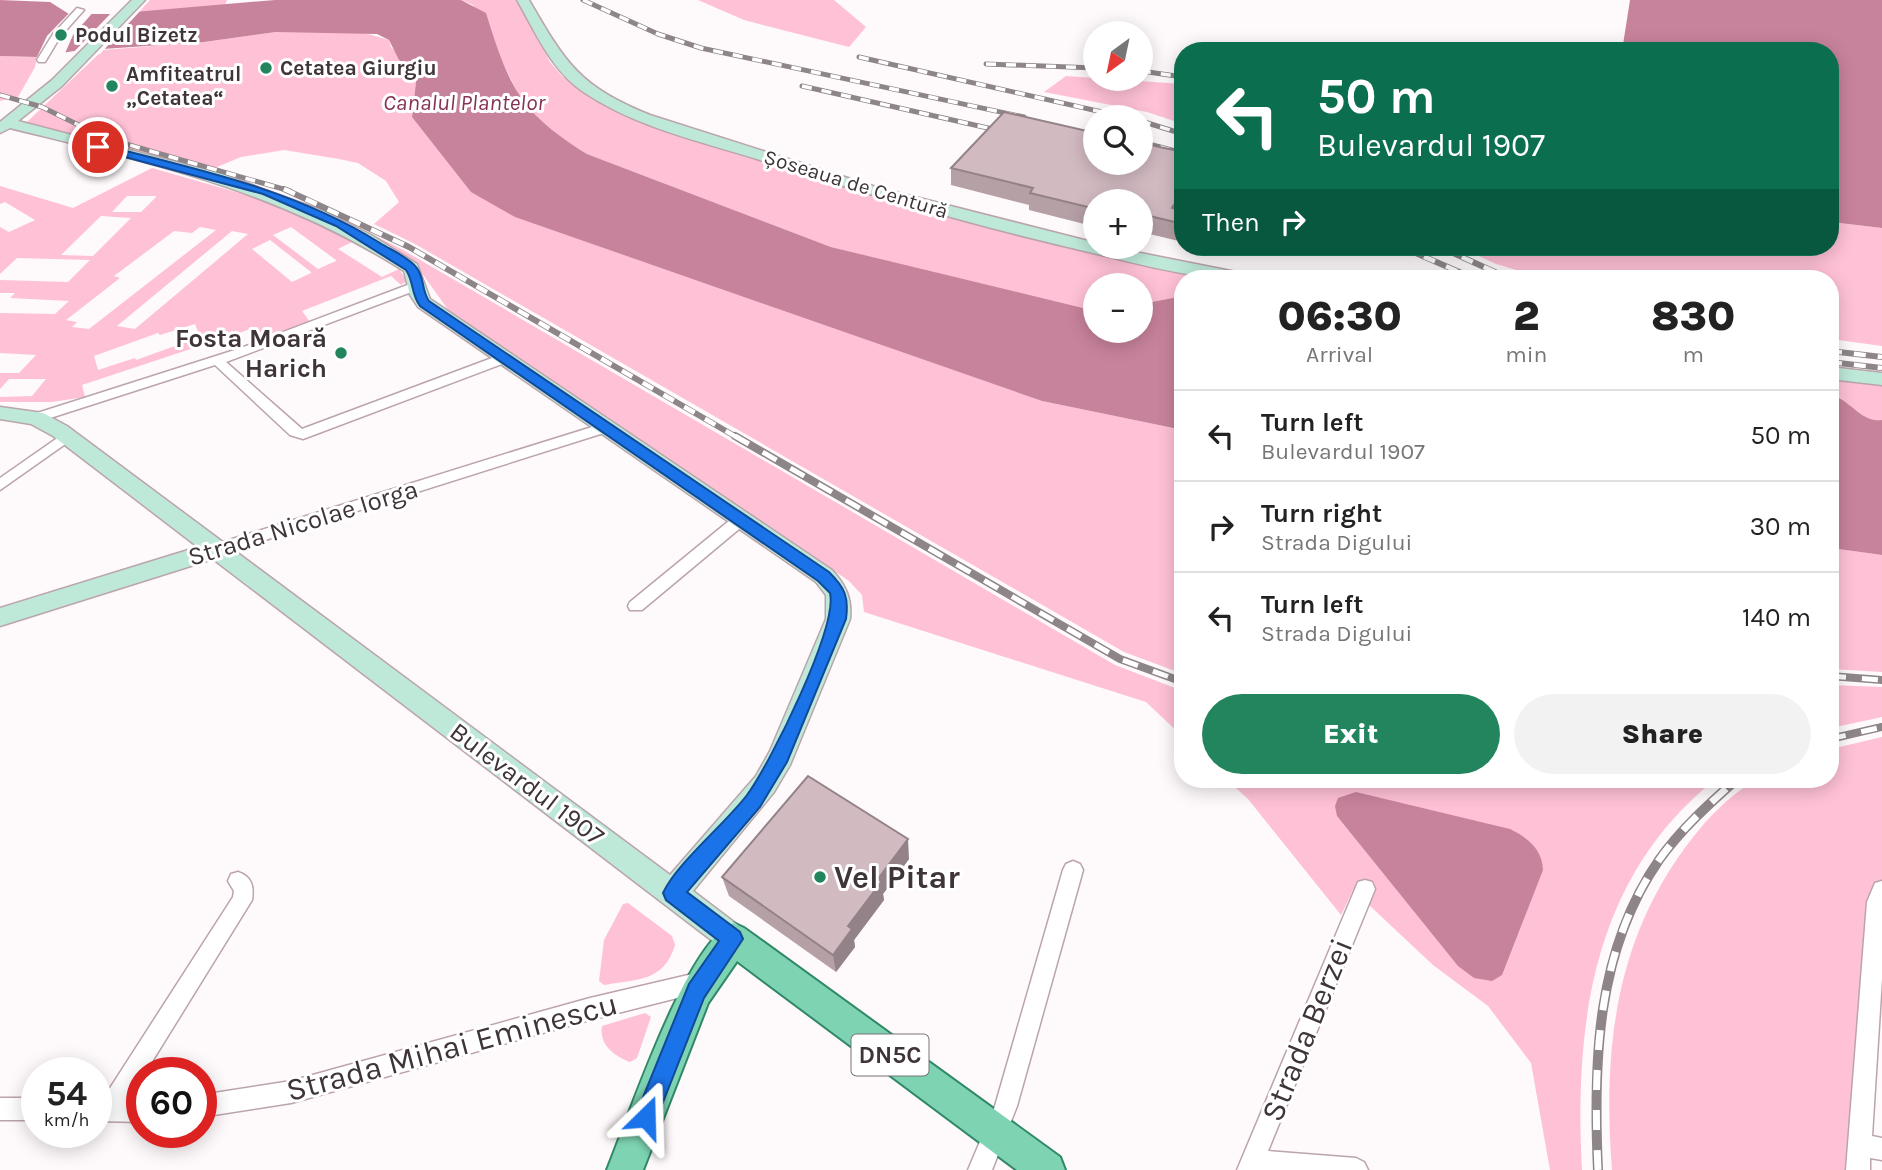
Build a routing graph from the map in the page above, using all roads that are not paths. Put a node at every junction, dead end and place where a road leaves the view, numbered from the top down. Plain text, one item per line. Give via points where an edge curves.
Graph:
1 (523, 0) edge
2 (134, 5) edge
3 (80, 10) dead end
4 (91, 10) dead end
5 (55, 59) dead end
6 (43, 61) dead end
7 (1, 106) edge
8 (26, 108) junction
9 (4, 126) edge
10 (1200, 270) edge
11 (418, 285) junction
12 (505, 358) junction
13 (217, 360) junction
14 (1839, 374) edge
15 (1882, 379) edge
16 (0, 413) edge
17 (36, 418) junction
18 (605, 428) junction
19 (66, 437) junction
20 (0, 485) edge
21 (740, 520) junction
22 (218, 549) junction
23 (636, 606) dead end
24 (0, 617) edge
25 (1073, 870) dead end
26 (238, 881) dead end
27 (1365, 889) dead end
28 (1882, 890) edge
29 (673, 893) junction
30 (733, 939) junction
31 (701, 982) junction
32 (112, 1096) edge
33 (217, 1104) edge
34 (0, 1109) edge
35 (21, 1109) edge
36 (996, 1132) junction
37 (1871, 1147) edge
38 (1251, 1166) edge
39 (625, 1170) edge
40 (980, 1170) edge
41 (1048, 1170) edge
42 (1356, 1170) edge
43 (1858, 1170) edge

1 - 10 main road, Șoseaua de Centură via 567,73 600,96 648,118 921,206 1086,248
2 - 8 main road
3 - 6 street via 56,36
4 - 5 street via 68,34
7 - 8 main road
8 - 9 main road
9 - 11 street via 266,191 340,223 407,264
11 - 12 main road via 417,294 424,303
11 - 13 street
12 - 13 street via 303,434 295,432
12 - 18 main road
13 - 17 street
14 - 15 street
16 - 17 main road, Bulevardul 1907
17 - 19 main road, Bulevardul 1907
18 - 21 main road
18 - 22 street, Strada Nicolae Iorga
19 - 20 street
19 - 22 main road, Bulevardul 1907
21 - 23 street
21 - 29 main road via 831,583 841,603 781,757 765,783
22 - 24 main road, Strada Nicolae Iorga
22 - 29 main road, Bulevardul 1907
25 - 36 street
26 - 32 street via 244,888 242,900
27 - 38 street, Strada Berzei
28 - 37 street via 1877,902
29 - 30 main road, Bulevardul 1907
30 - 31 main road
30 - 36 main road, Bulevardul 1907 / DN5C
31 - 33 street, Strada Mihai Eminescu via 291,1092
31 - 39 main road
34 - 35 street
36 - 40 street
36 - 41 main road, Bulevardul 1907 / DN5C
37 - 43 street
38 - 42 street

